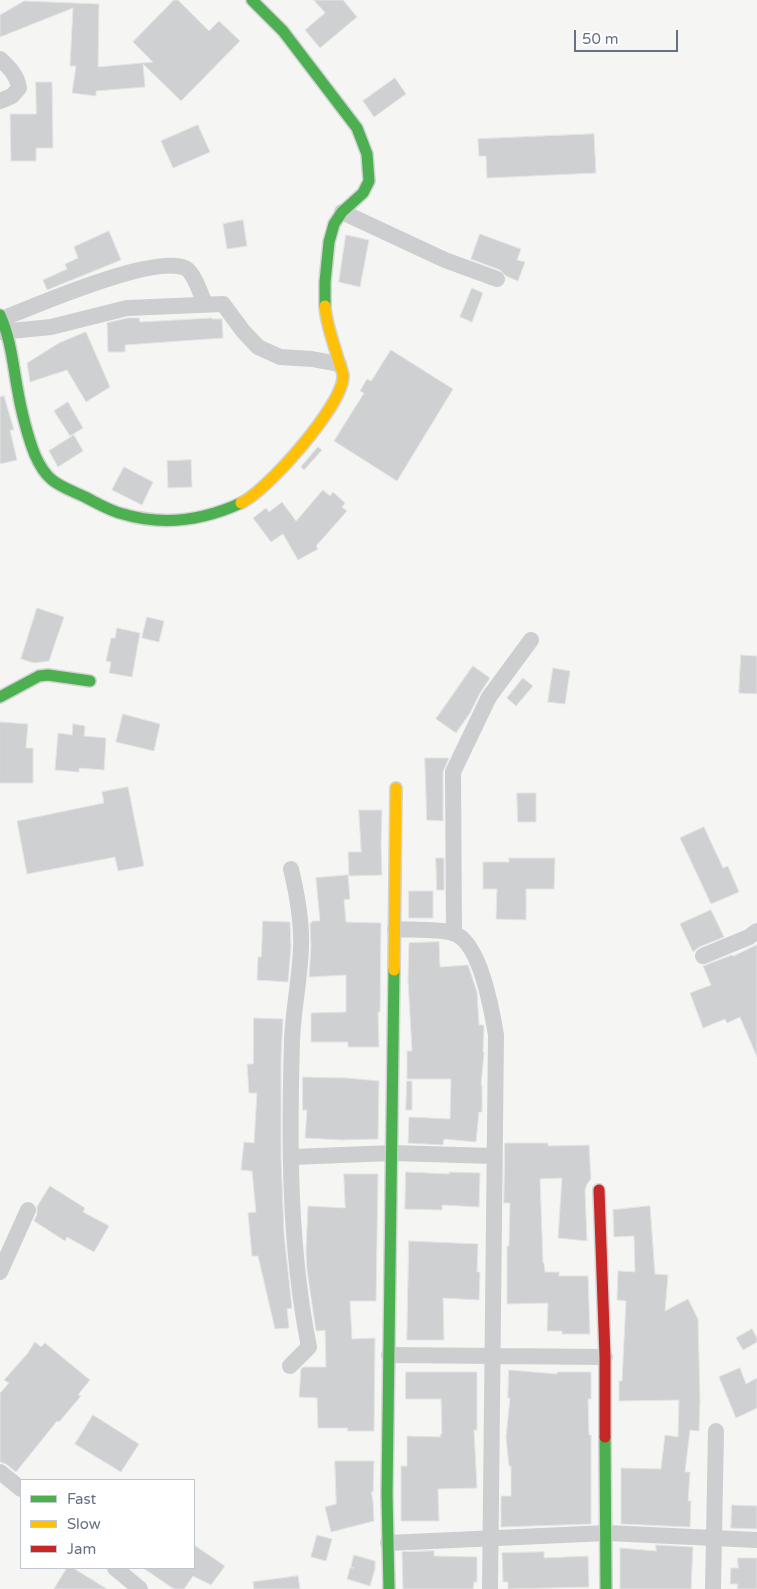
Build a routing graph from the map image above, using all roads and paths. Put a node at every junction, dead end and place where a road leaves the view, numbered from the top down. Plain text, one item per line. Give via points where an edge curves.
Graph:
1 (252, 0) edge
2 (0, 59) edge
3 (0, 101) edge
4 (342, 212) junction
5 (497, 279) dead end
6 (206, 304) junction
7 (2, 324) edge
8 (339, 364) junction
9 (531, 640) dead end
10 (90, 681) dead end
11 (0, 697) edge
12 (396, 788) dead end
13 (291, 868) dead end
14 (395, 928) junction
15 (757, 931) edge
16 (454, 933) junction
17 (703, 956) dead end
18 (392, 1154) junction
19 (494, 1156) junction
20 (292, 1158) junction
21 (599, 1190) dead end
22 (28, 1210) dead end
23 (0, 1272) edge
24 (389, 1355) junction
25 (492, 1355) junction
26 (605, 1356) junction
27 (290, 1366) dead end
28 (716, 1431) dead end
29 (0, 1472) edge
30 (20, 1488) edge
31 (607, 1533) junction
32 (714, 1537) junction
33 (491, 1538) junction
34 (757, 1540) edge
35 (388, 1543) junction
36 (116, 1569) edge
37 (140, 1589) edge
38 (389, 1589) edge
39 (490, 1589) edge
40 (606, 1589) edge
41 (713, 1589) edge

1 - 4 street via 283,31 357,128 368,154 369,182 363,193
2 - 3 street via 18,80 19,88 12,96
4 - 5 street via 445,260
4 - 8 street via 334,224 329,242 325,282 325,309
6 - 7 street via 127,308 51,327
6 - 7 street via 186,268 156,267 59,295
6 - 8 street via 222,304 258,347 280,357
7 - 8 street via 18,395 36,454 47,477 121,514 147,520 178,521 204,516 249,499 310,437 337,396 343,377
9 - 16 street via 489,697 453,772
10 - 11 street via 39,676
12 - 14 street
13 - 20 street via 299,906 301,946 292,1039
14 - 16 street
14 - 18 street
15 - 17 street
16 - 19 street via 468,942 488,991 496,1035
18 - 19 street
18 - 20 street
18 - 24 street
19 - 25 street
20 - 27 street via 293,1216 309,1347
21 - 26 street
22 - 23 street
24 - 25 street
24 - 35 street
25 - 26 street
25 - 33 street
26 - 31 street
28 - 32 street
29 - 30 street
31 - 32 street
31 - 33 street
31 - 40 street
32 - 34 street
32 - 41 street
33 - 35 street
33 - 39 street
35 - 38 street
36 - 37 street

